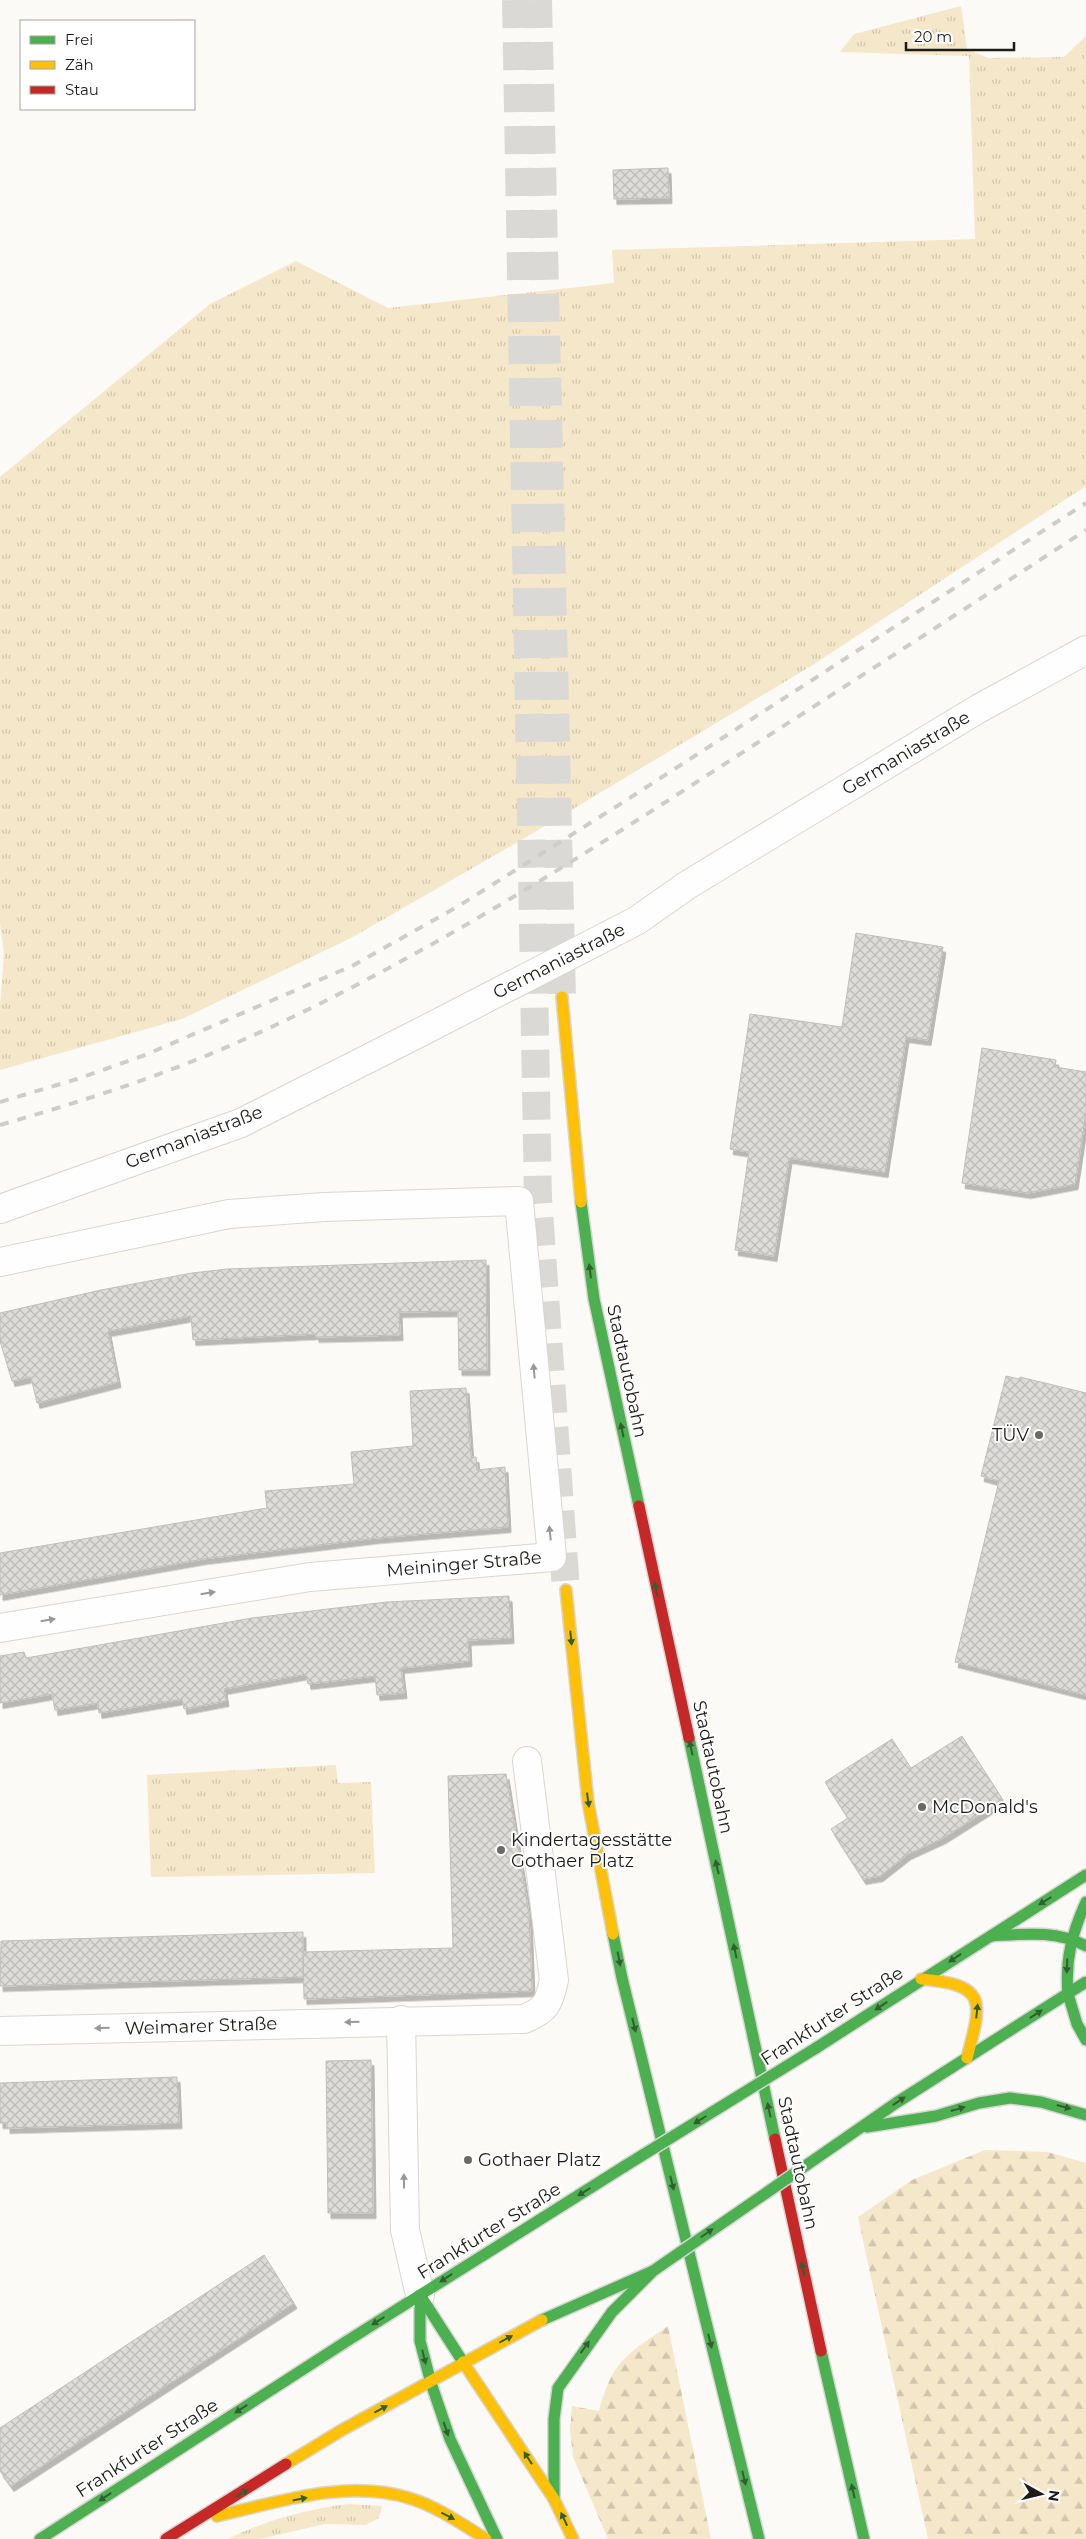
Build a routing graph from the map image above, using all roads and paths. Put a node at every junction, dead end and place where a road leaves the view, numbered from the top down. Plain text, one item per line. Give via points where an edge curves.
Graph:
1 (1086, 650) edge
2 (562, 997) tunnel mouth
3 (0, 1208) edge
4 (0, 1262) edge
5 (566, 1590) tunnel mouth
6 (0, 1628) edge
7 (527, 1760) dead end
8 (1086, 1875) edge
9 (1086, 1902) edge
10 (988, 1936) junction
11 (1070, 1938) junction
12 (1086, 1946) edge
13 (921, 1979) junction
14 (1086, 1982) edge
15 (1068, 1994) junction
16 (401, 2020) junction
17 (0, 2031) edge
18 (1086, 2040) edge
19 (967, 2058) junction
20 (1086, 2115) edge
21 (858, 2128) junction
22 (653, 2271) junction
23 (420, 2296) junction
24 (463, 2362) junction
25 (431, 2383) junction
26 (554, 2499) junction
27 (201, 2519) junction
28 (40, 2539) edge
29 (166, 2539) edge
30 (486, 2539) edge
31 (497, 2539) edge
32 (573, 2539) edge
33 (759, 2539) edge
34 (864, 2539) edge

1 - 3 street, Germaniastraße via 978,709 689,884 636,921 439,1023 241,1123
34 -> 2 main road, Stadtautobahn via 594,1299 576,1160
6 -> 4 street, Meininger Straße via 310,1578 552,1558 518,1201 324,1207 229,1214
5 -> 33 main road via 588,1802 622,1978
7 - 16 street via 554,1980 550,1998 541,2012 524,2019
8 -> 10 main road, Frankfurter Straße
9 - 11 main road
10 - 11 main road via 1041,1934
10 -> 13 main road, Frankfurter Straße
11 - 12 main road
11 -> 15 main road via 1066,1965
19 -> 13 main road via 979,2009 977,1999 959,1984
13 -> 23 main road, Frankfurter Straße, bridge
14 - 15 main road
15 - 18 main road via 1077,2024
19 -> 15 main road
16 -> 17 street, Weimarer Straße
23 -> 16 street via 405,2230
21 -> 19 main road
21 -> 20 main road via 936,2116 1010,2098 1056,2105
22 -> 21 main road, bridge
24 -> 22 main road via 559,2311
26 -> 22 main road via 554,2419 558,2388 612,2312
23 - 24 main road
23 -> 25 main road via 420,2341
23 -> 28 main road, Frankfurter Straße
24 - 25 main road
26 -> 24 main road
27 -> 25 main road via 342,2430
25 -> 31 main road via 450,2439
32 -> 26 main road
27 - 29 main road
27 -> 30 main road via 348,2491 378,2491 408,2498 450,2516

